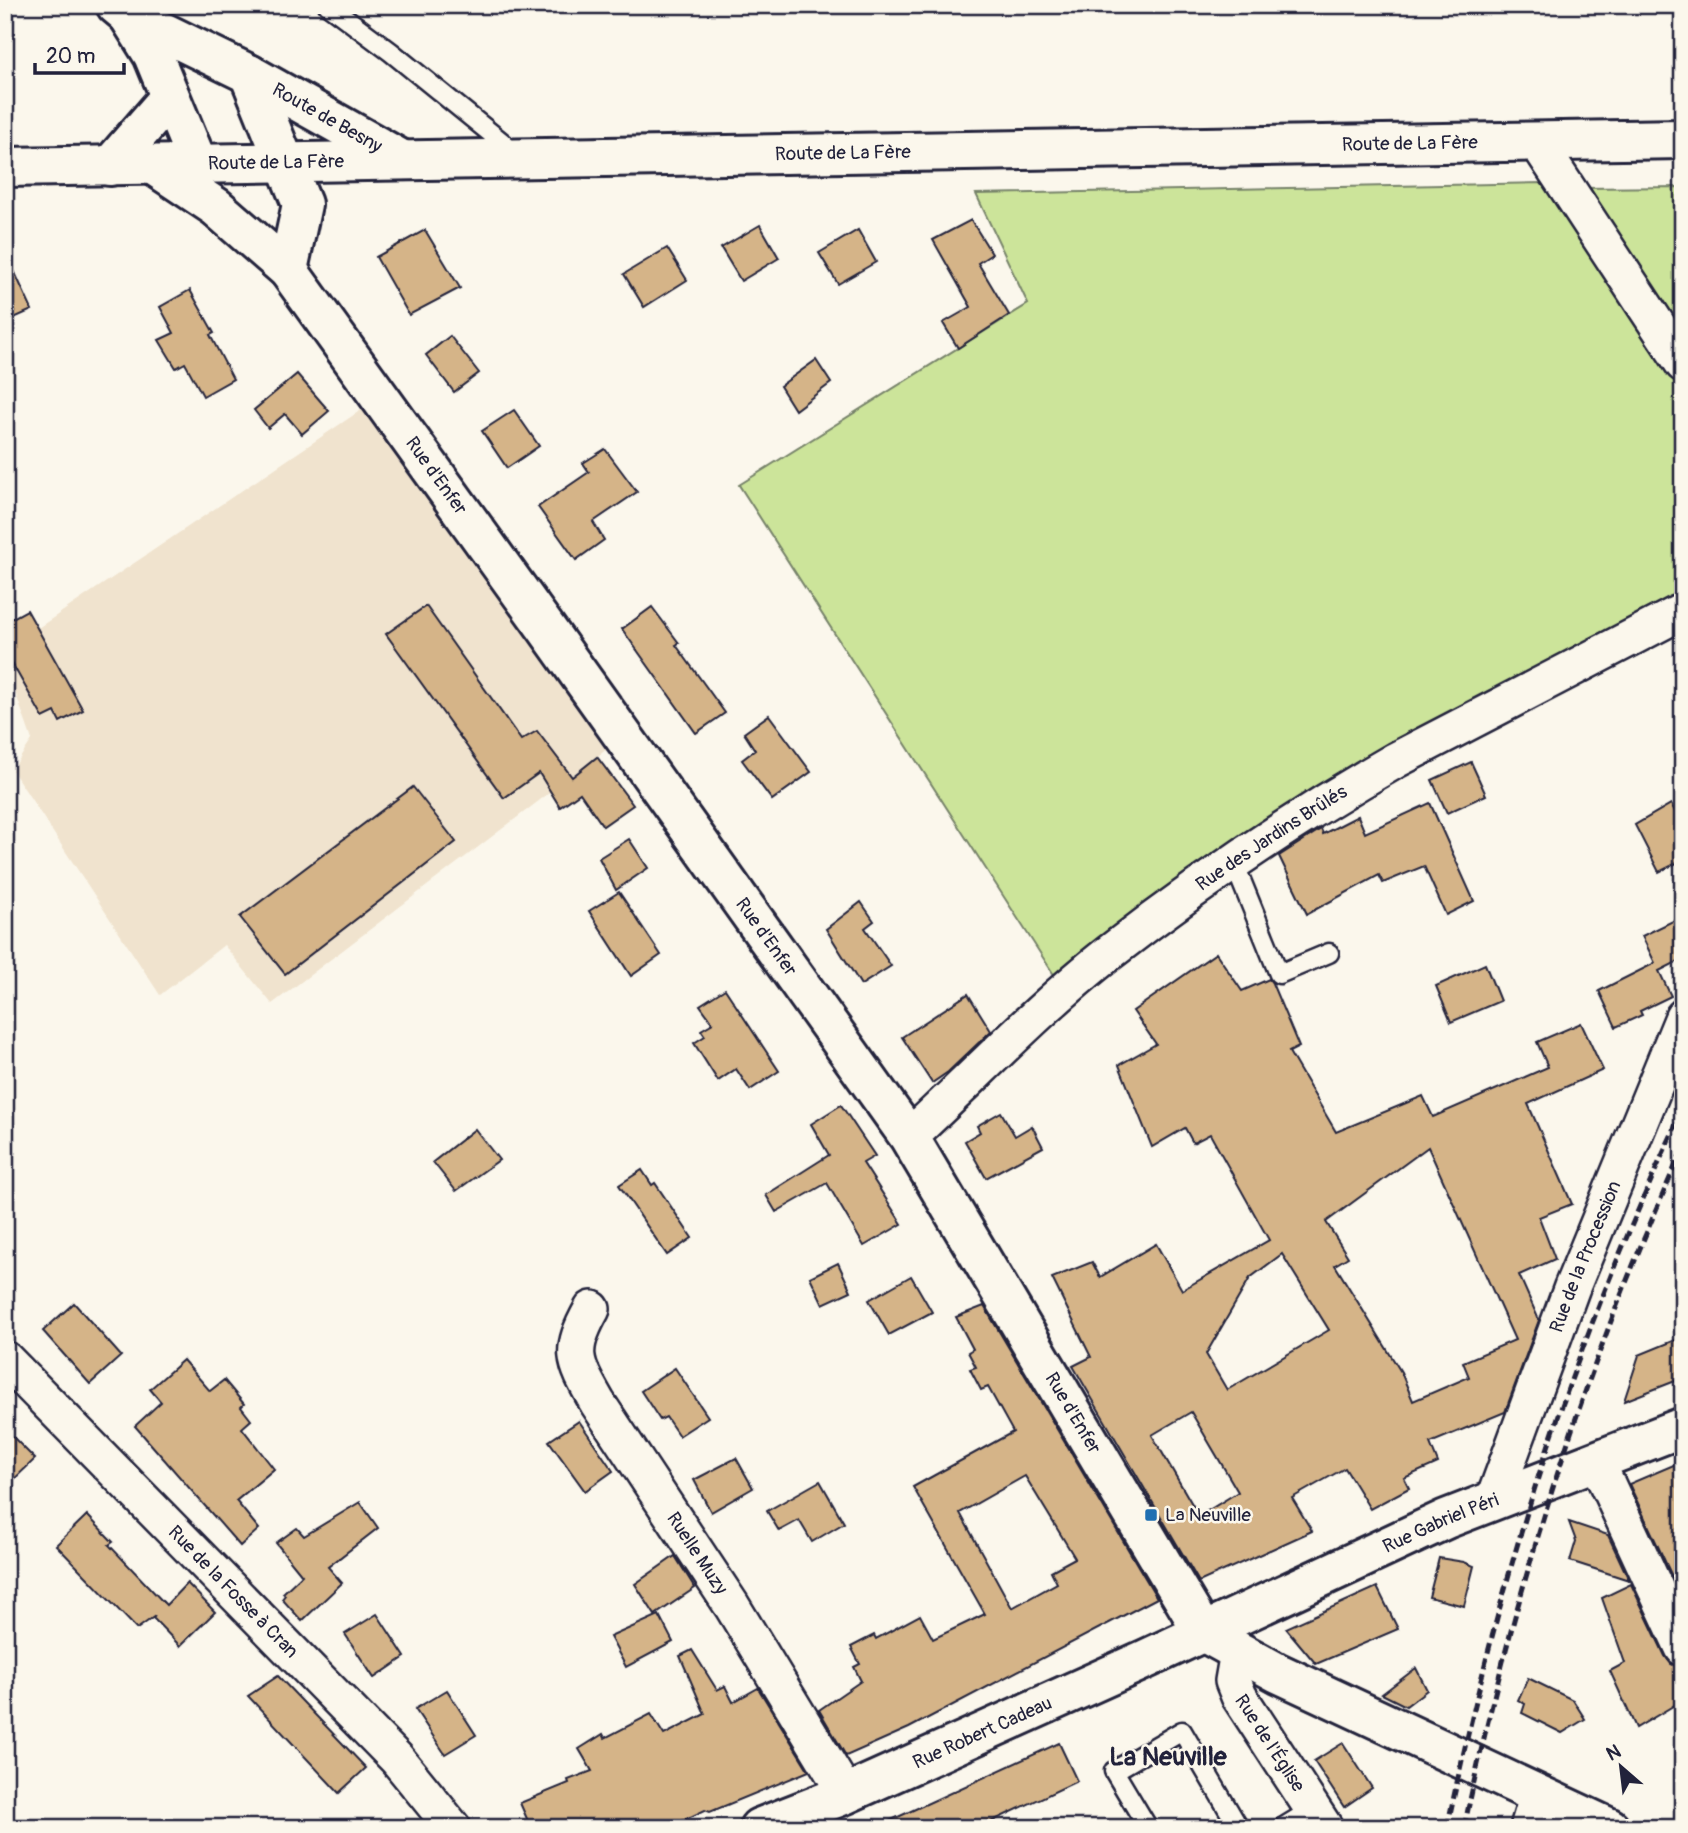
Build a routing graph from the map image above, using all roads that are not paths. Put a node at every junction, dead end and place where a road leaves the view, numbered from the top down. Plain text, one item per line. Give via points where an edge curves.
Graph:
1 (328, 5) edge
2 (122, 10) edge
3 (249, 74) junction
4 (170, 97) junction
5 (1683, 139) edge
6 (1537, 142) junction
7 (519, 159) junction
8 (404, 161) junction
9 (347, 162) junction
10 (285, 163) junction
11 (198, 164) junction
12 (153, 165) junction
13 (110, 166) junction
14 (5, 167) edge
15 (302, 204) junction
16 (216, 207) junction
17 (288, 270) junction
18 (1683, 364) edge
19 (1683, 611) edge
20 (1234, 863) junction
21 (1329, 953) dead end
22 (1683, 1017) edge
23 (909, 1137) junction
24 (592, 1309) dead end
25 (5, 1359) edge
26 (1683, 1427) edge
27 (1596, 1460) junction
28 (1494, 1499) junction
29 (1203, 1632) junction
30 (1683, 1648) edge
31 (1238, 1652) junction
32 (846, 1794) junction
33 (1533, 1811) edge
34 (1319, 1818) edge
35 (453, 1828) edge
36 (759, 1828) edge
37 (1148, 1828) edge
38 (1239, 1828) edge
39 (1282, 1828) edge
40 (1609, 1828) edge

1 - 7 lane
2 - 3 main road, Route de Besny
2 - 4 main road via 153,55
3 - 8 main road, Route de Besny
3 - 10 main road, Route de Besny
4 - 11 main road
4 - 13 main road
5 - 6 main road, Route de La Fère
6 - 7 main road, Route de La Fère
6 - 18 street
7 - 8 main road, Route de La Fère
8 - 9 main road, Route de La Fère
9 - 10 main road, Route de La Fère
9 - 15 main road
10 - 11 main road, Route de La Fère
10 - 15 main road
11 - 12 main road, Route de La Fère
11 - 16 main road
12 - 13 main road, Route de La Fère
12 - 16 main road, Rue d'Enfer
13 - 14 main road, Route de La Fère
15 - 17 main road
16 - 17 main road, Rue d'Enfer
17 - 23 main road, Rue d'Enfer
19 - 20 street, Rue des Jardins Brûlés via 1396,760
20 - 21 lane via 1279,974
20 - 23 street, Rue des Jardins Brûlés via 1081,976
22 - 28 street, Rue de la Procession via 1572,1287
23 - 29 main road, Rue d'Enfer
24 - 32 street, Ruelle Muzy via 575,1349 581,1373 732,1606
25 - 35 street, Rue de la Fosse à Cran via 397,1759
26 - 27 main road, Rue Gabriel Péri
27 - 28 main road, Rue Gabriel Péri
27 - 30 street
28 - 29 main road, Rue Gabriel Péri
29 - 31 main road
29 - 32 main road, Rue Robert Cadeau
31 - 33 main road via 1343,1704
31 - 34 street, Rue de l'Église via 1233,1681 1239,1696
32 - 36 main road, Rue Robert Cadeau
33 - 40 main road
34 - 39 lane
37 - 38 lane via 1114,1771 1182,1731

